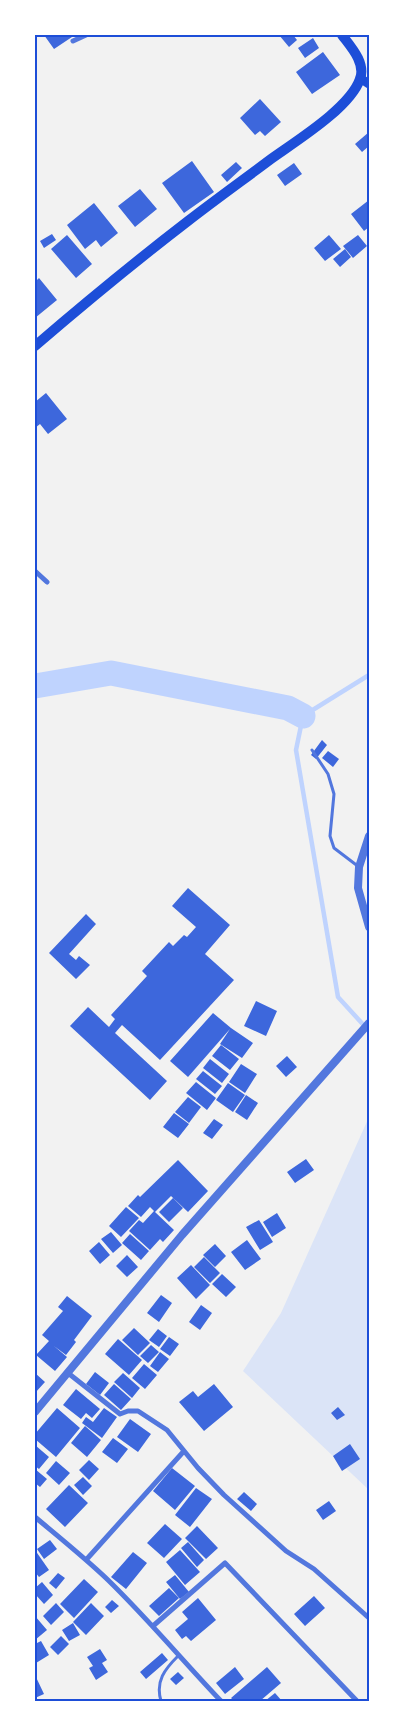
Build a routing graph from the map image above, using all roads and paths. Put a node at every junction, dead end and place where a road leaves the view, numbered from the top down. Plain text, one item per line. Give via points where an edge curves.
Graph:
1 (86, 35) edge
2 (342, 35) edge
3 (73, 41) dead end
4 (365, 81) edge
5 (35, 346) edge
6 (35, 571) edge
7 (47, 582) dead end
8 (312, 750) dead end
9 (369, 836) edge
10 (359, 867) junction
11 (369, 928) edge
12 (369, 1023) edge
13 (68, 1373) junction
14 (35, 1412) edge
15 (184, 1451) junction
16 (35, 1517) edge
17 (86, 1560) junction
18 (369, 1618) edge
19 (153, 1626) junction
20 (178, 1656) junction
21 (161, 1701) edge
22 (221, 1701) edge
23 (357, 1701) edge

1 - 3 street
2 - 4 main road via 360,63
4 - 5 main road via 328,117 188,221
6 - 7 street
8 - 10 lane via 328,774 334,794 330,836 334,848
9 - 10 street
10 - 11 street via 358,888
12 - 13 street via 182,1235
13 - 14 street
13 - 15 street via 120,1414 138,1411 151,1418 167,1430
15 - 17 street
15 - 18 street via 231,1501 286,1551 314,1570
16 - 17 street
17 - 19 street
19 - 20 street
19 - 23 street via 225,1562
20 - 21 lane via 160,1679
20 - 22 street

